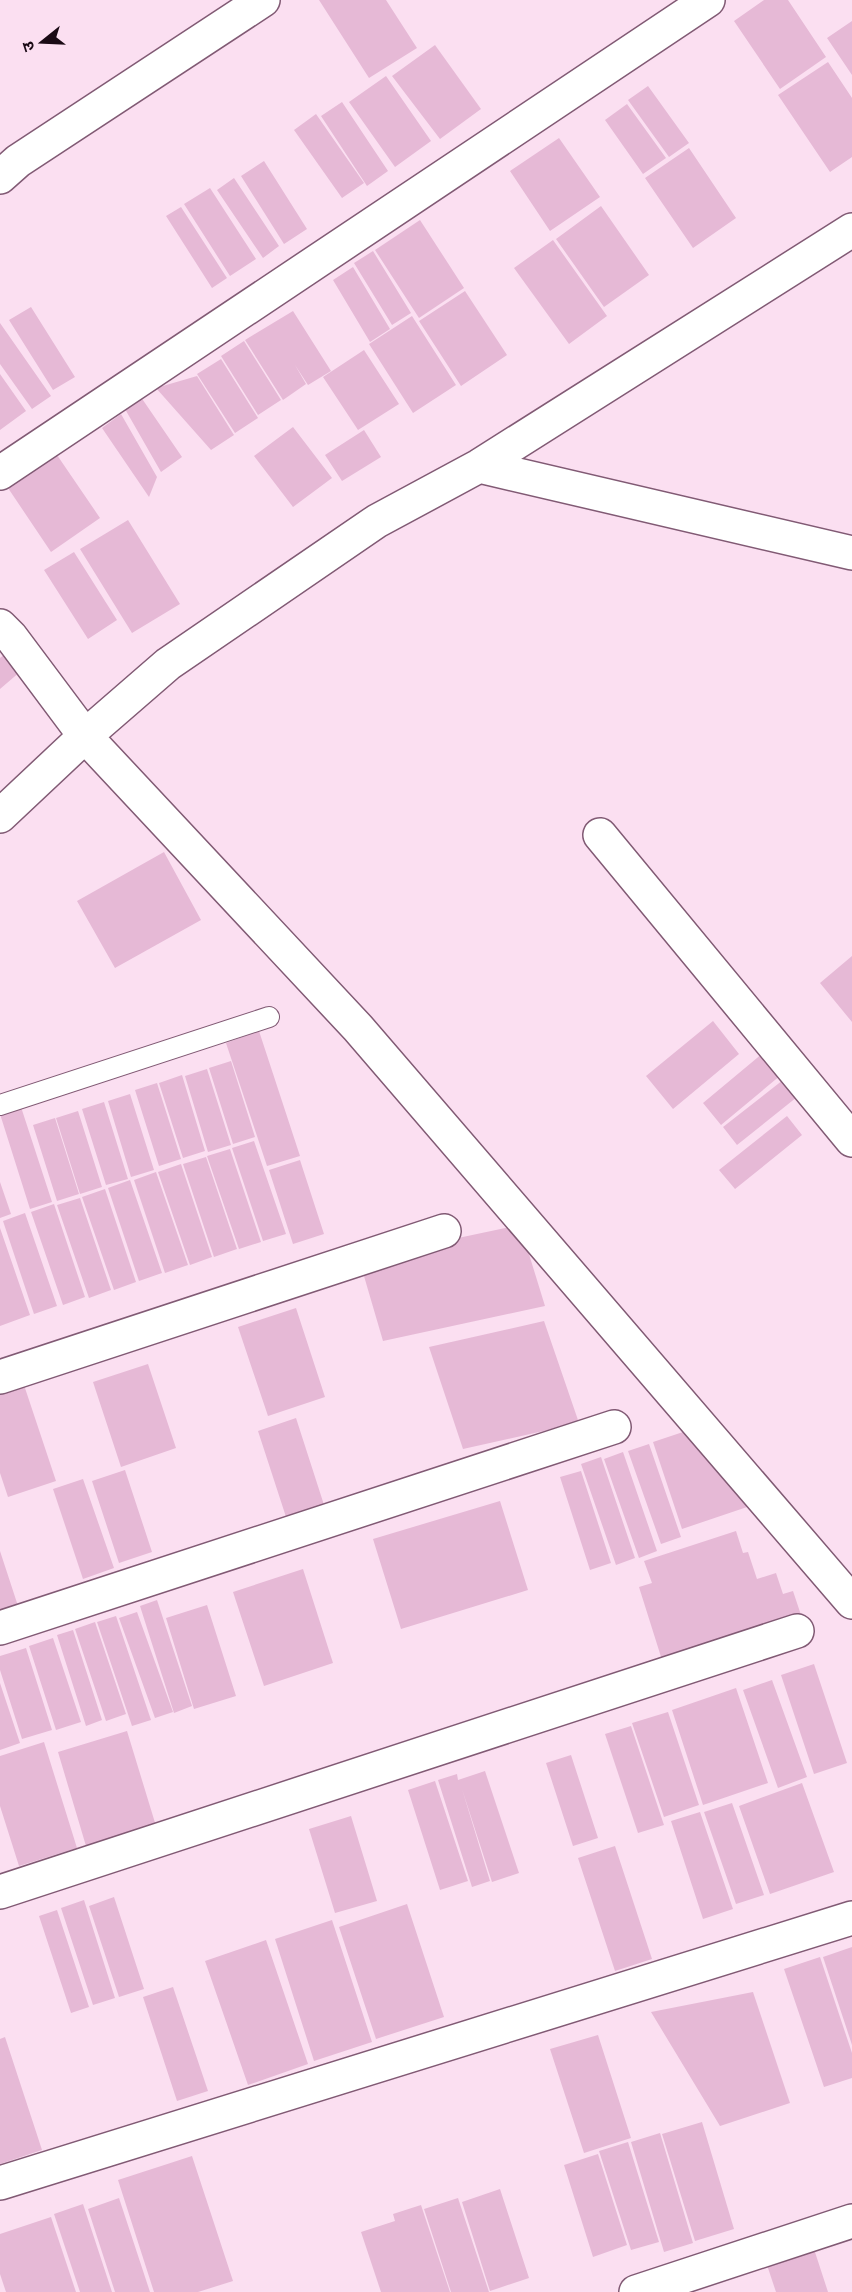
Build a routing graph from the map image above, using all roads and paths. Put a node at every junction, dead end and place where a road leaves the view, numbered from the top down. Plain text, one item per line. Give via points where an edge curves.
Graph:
1 (263, 0) edge
2 (708, 0) edge
3 (0, 177) edge
4 (852, 230) edge
5 (479, 466) junction
6 (0, 473) edge
7 (852, 553) edge
8 (0, 626) edge
9 (85, 736) junction
10 (0, 816) edge
11 (600, 835) dead end
12 (269, 1017) dead end
13 (0, 1105) edge
14 (852, 1140) edge
15 (444, 1231) dead end
16 (0, 1377) edge
17 (614, 1427) dead end
18 (852, 1602) edge
19 (0, 1628) edge
20 (797, 1631) dead end
21 (0, 1892) edge
22 (852, 1918) edge
23 (0, 2183) edge
24 (852, 2221) edge
25 (636, 2292) edge

1 - 3 street via 18,161
2 - 6 street
4 - 5 street
5 - 7 street
5 - 9 street via 377,521 177,658
8 - 9 street
9 - 10 street
9 - 18 street via 358,1028
11 - 14 street
12 - 13 lane
15 - 16 street
17 - 19 street
20 - 21 street
22 - 23 street
24 - 25 street

